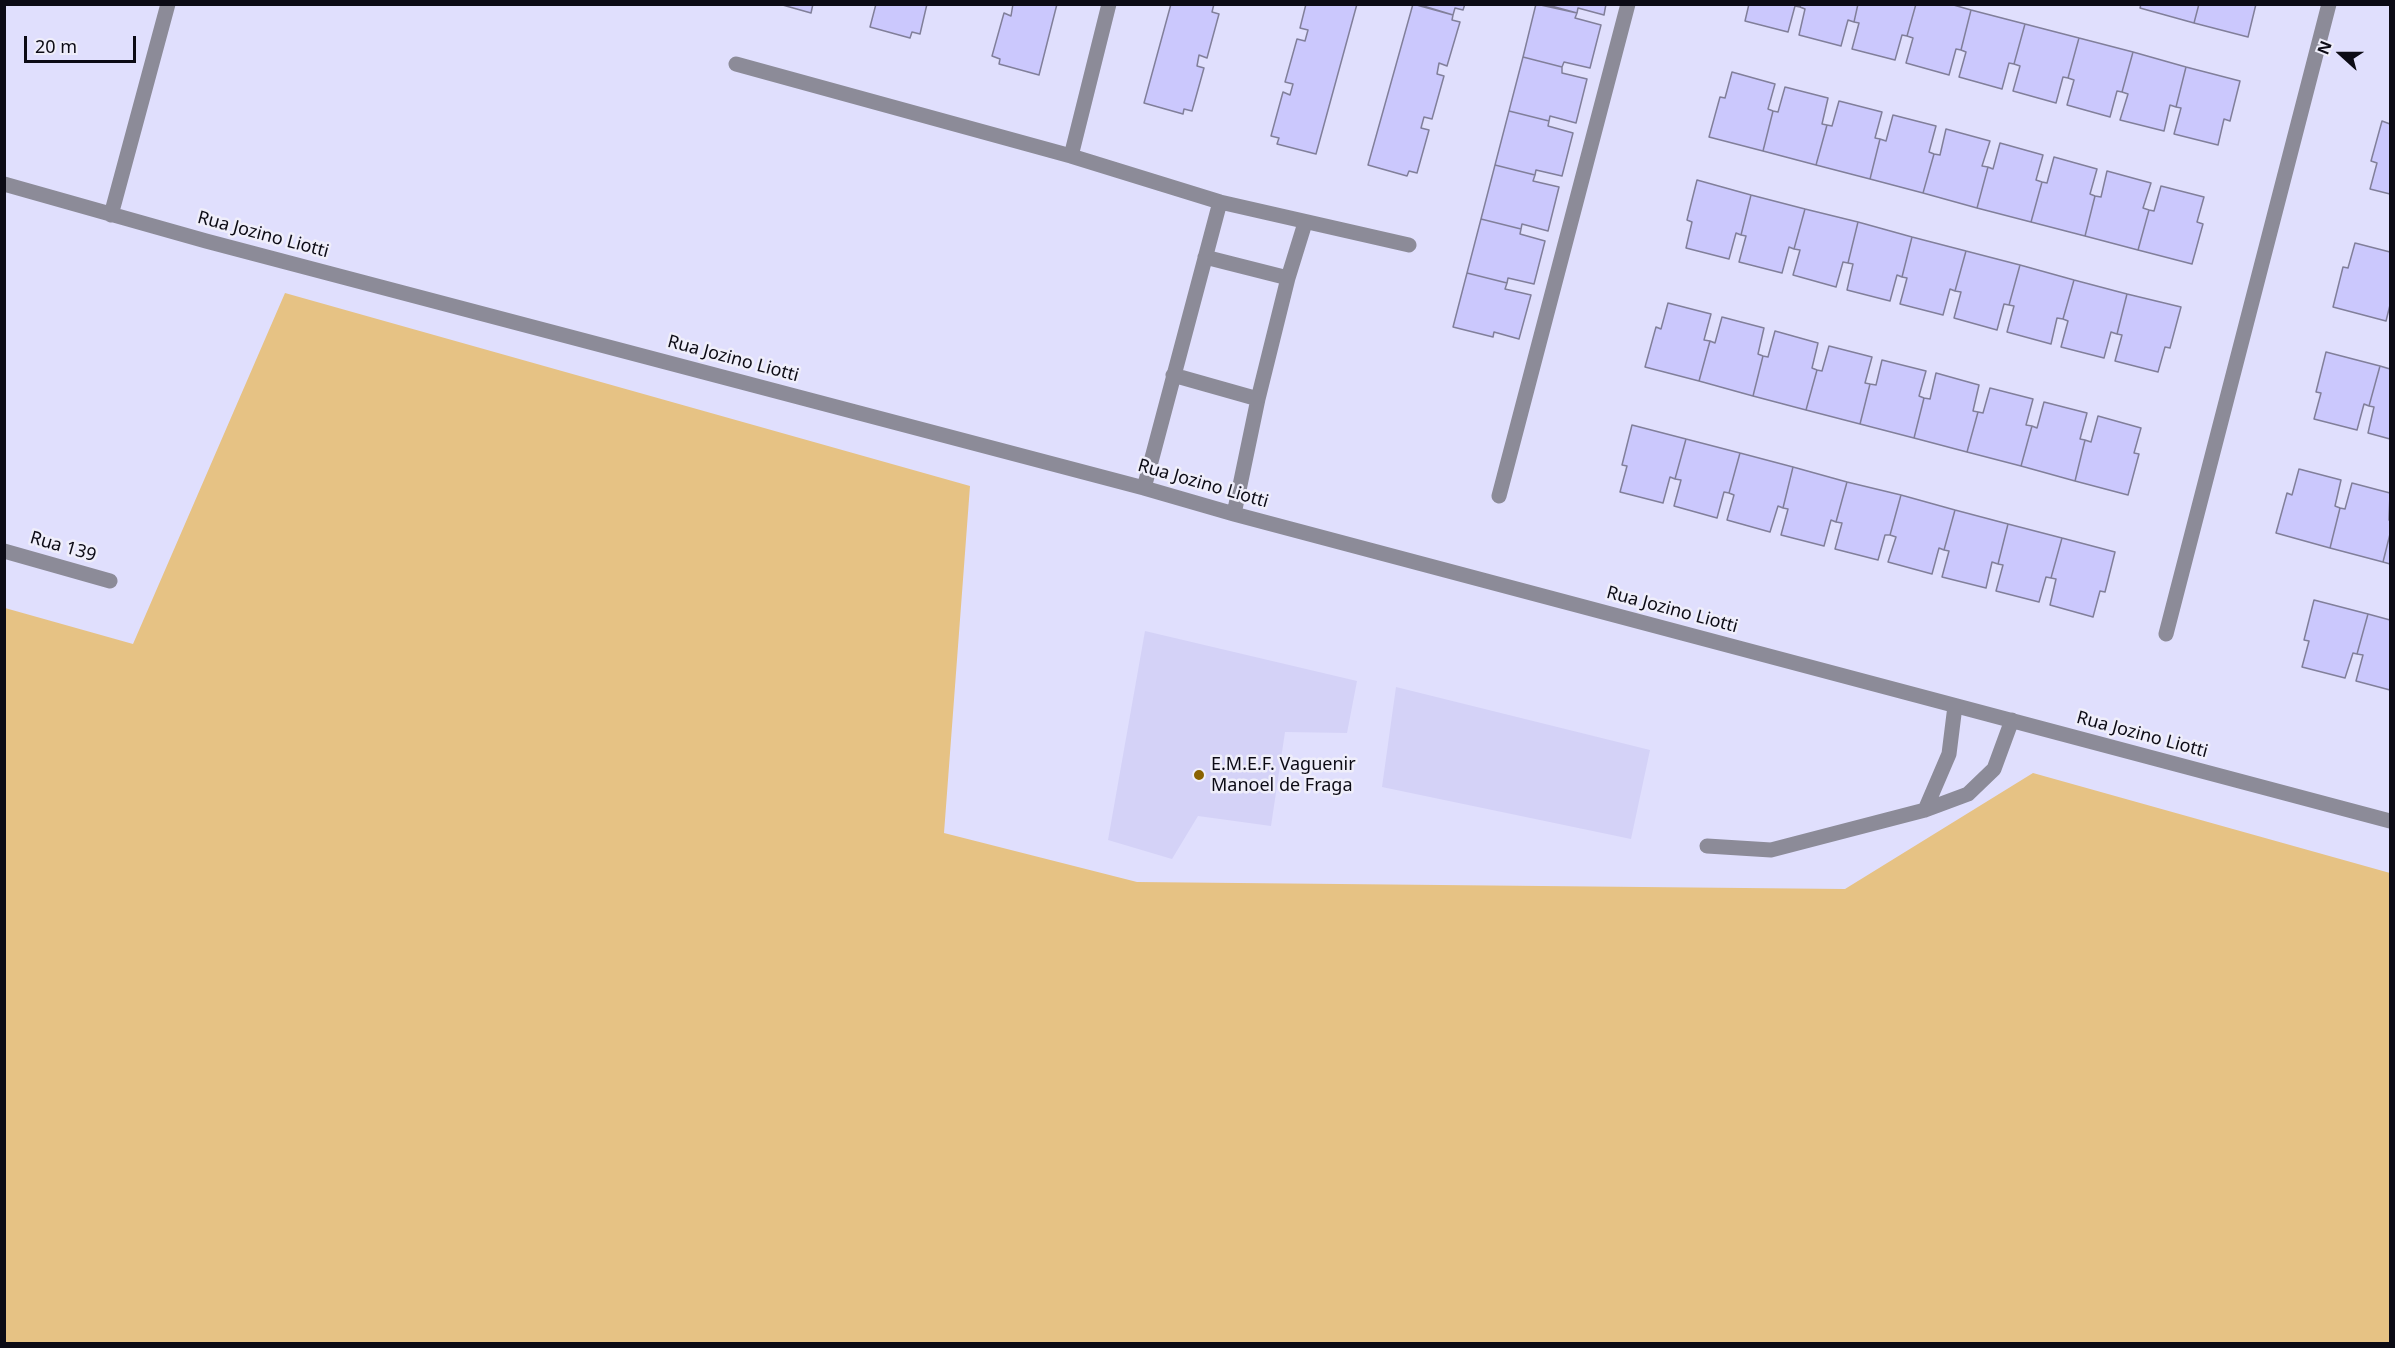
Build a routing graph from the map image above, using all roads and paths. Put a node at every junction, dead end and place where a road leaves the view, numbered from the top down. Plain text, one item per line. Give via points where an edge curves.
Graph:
1 (168, 4) edge
2 (1109, 4) edge
3 (1628, 4) edge
4 (2329, 4) edge
5 (736, 64) dead end
6 (1071, 156) junction
7 (4, 184) edge
8 (1220, 202) junction
9 (111, 215) junction
10 (1305, 223) junction
11 (1409, 245) dead end
12 (1205, 257) junction
13 (1288, 278) junction
14 (1173, 375) junction
15 (1258, 399) junction
16 (1144, 488) junction
17 (1499, 496) dead end
18 (1234, 514) junction
19 (4, 551) edge
20 (110, 581) dead end
21 (2166, 634) dead end
22 (1955, 706) junction
23 (2012, 720) junction
24 (1925, 810) junction
25 (2391, 821) edge
26 (1707, 846) dead end

1 - 9 street
2 - 6 street
3 - 17 street
4 - 21 street
5 - 6 street
6 - 8 street
7 - 9 street, Rua Jozino Liotti
8 - 10 street
8 - 12 street
9 - 16 street, Rua Jozino Liotti
10 - 11 street
10 - 13 street
12 - 13 street
12 - 14 street
13 - 15 street
14 - 15 street
14 - 16 street
15 - 18 street
16 - 18 street, Rua Jozino Liotti
18 - 22 street, Rua Jozino Liotti
19 - 20 street, Rua 139
22 - 23 street, Rua Jozino Liotti
22 - 24 street via 1949,754
23 - 24 street via 1994,769 1968,794
23 - 25 street, Rua Jozino Liotti
24 - 26 street via 1771,850

